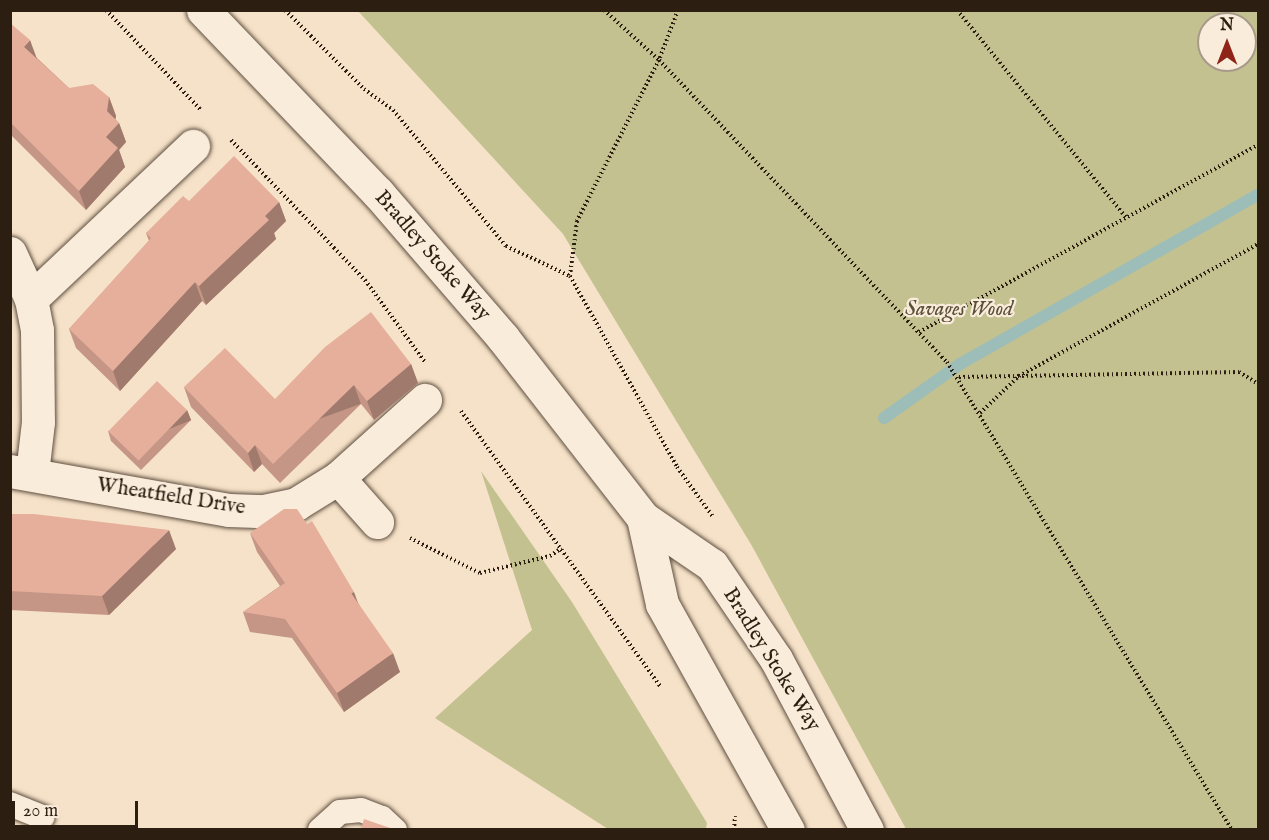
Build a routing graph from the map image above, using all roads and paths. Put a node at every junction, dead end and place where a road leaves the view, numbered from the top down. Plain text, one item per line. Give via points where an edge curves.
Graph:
1 (106, 10) edge
2 (203, 10) edge
3 (285, 10) edge
4 (604, 10) edge
5 (678, 10) edge
6 (957, 10) edge
7 (659, 60) junction
8 (207, 116) dead end
9 (223, 132) dead end
10 (1258, 145) edge
11 (193, 146) dead end
12 (1126, 218) junction
13 (1258, 244) edge
14 (10, 253) edge
15 (570, 276) junction
16 (32, 299) junction
17 (919, 332) junction
18 (428, 365) dead end
19 (1018, 376) junction
20 (958, 377) junction
21 (1258, 384) edge
22 (440, 401) joint
23 (980, 413) junction
24 (21, 472) edge
25 (338, 478) junction
26 (643, 518) junction
27 (716, 521) dead end
28 (377, 522) joint
29 (562, 548) junction
30 (659, 685) dead end
31 (10, 804) edge
32 (42, 817) dead end
33 (320, 830) edge
34 (395, 830) edge
35 (788, 830) edge
36 (867, 830) edge
37 (1232, 830) edge

1 - 8 path
2 - 26 street, Bradley Stoke Way via 417,238 503,338
3 - 15 path via 364,89 393,110 506,246
4 - 7 path
5 - 7 path
6 - 12 path
7 - 15 path via 577,221
7 - 17 path
9 - 18 path via 365,280
10 - 12 path
11 - 16 street
12 - 17 path
13 - 19 path
14 - 16 street, Wheatfield Drive
15 - 27 path via 677,467
16 - 24 street, Wheatfield Drive via 37,330 38,422
17 - 20 path
19 - 20 path
19 - 21 path via 1239,372
19 - 23 path
20 - 23 path
22 - 25 street, Wheatfield Drive
22 - 29 path
23 - 37 path
24 - 25 street, Wheatfield Drive via 229,510 264,511 296,504
25 - 28 street
26 - 35 street, Bradley Stoke Way via 663,604
26 - 36 street, Bradley Stoke Way via 712,565 776,659
28 - 29 path via 480,573 550,556
29 - 30 path
31 - 32 lane
33 - 34 lane via 340,812 360,810 382,818

